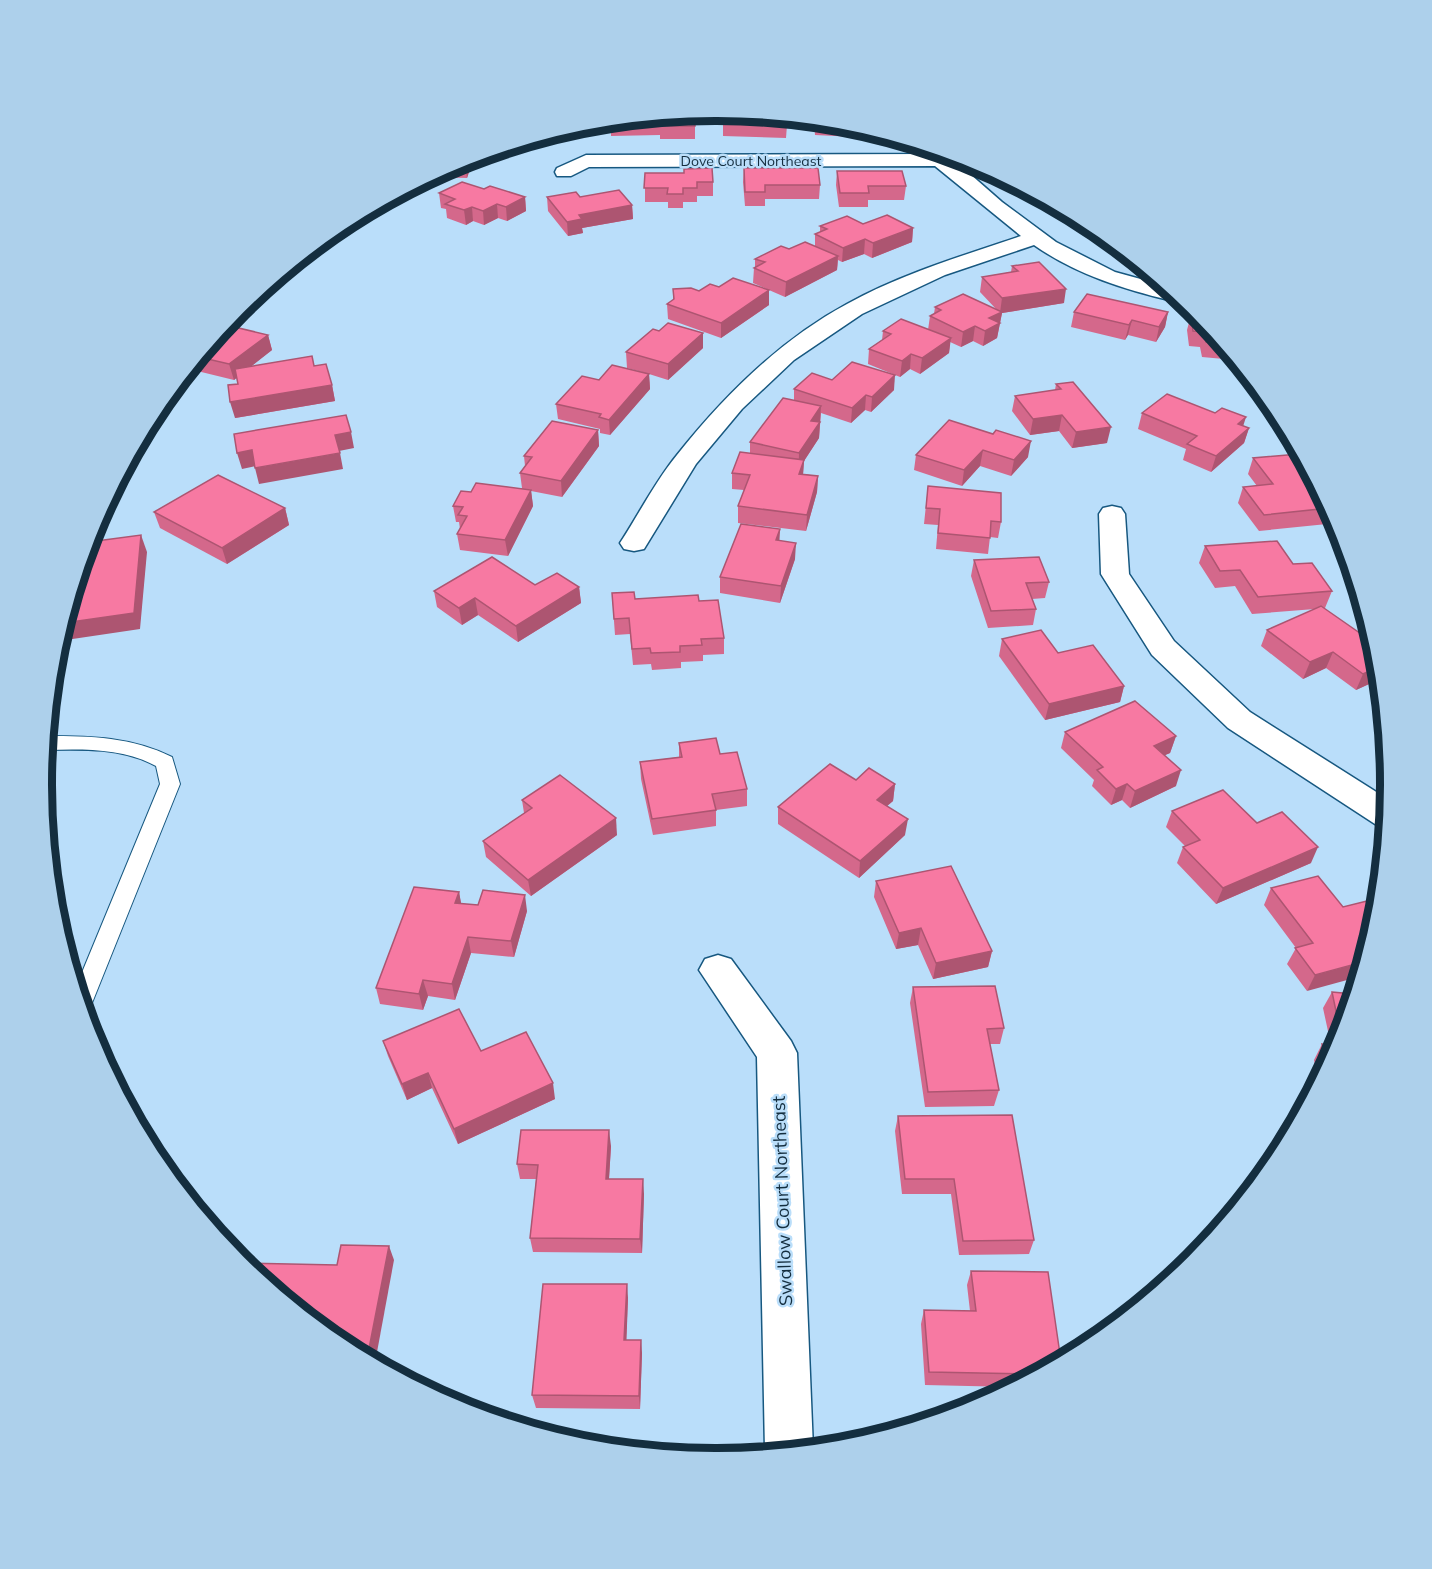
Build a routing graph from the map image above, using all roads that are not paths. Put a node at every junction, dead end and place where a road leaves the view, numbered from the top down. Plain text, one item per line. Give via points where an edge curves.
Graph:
1 (926, 155) edge
2 (948, 163) edge
3 (564, 172) dead end
4 (1035, 238) junction
5 (1158, 290) edge
6 (1112, 514) dead end
7 (634, 543) dead end
8 (54, 743) edge
9 (1379, 810) edge
10 (718, 970) dead end
11 (86, 991) edge
12 (789, 1444) edge

1 - 3 street, Dove Court Northeast via 586,161
2 - 4 street
4 - 5 street via 1110,279
4 - 7 street via 938,271 854,309 786,355 733,404 685,461
6 - 9 street via 1115,574 1163,648 1239,720
8 - 11 lane via 114,745 147,751 165,762 171,784
10 - 12 street, Swallow Court Northeast via 777,1053

